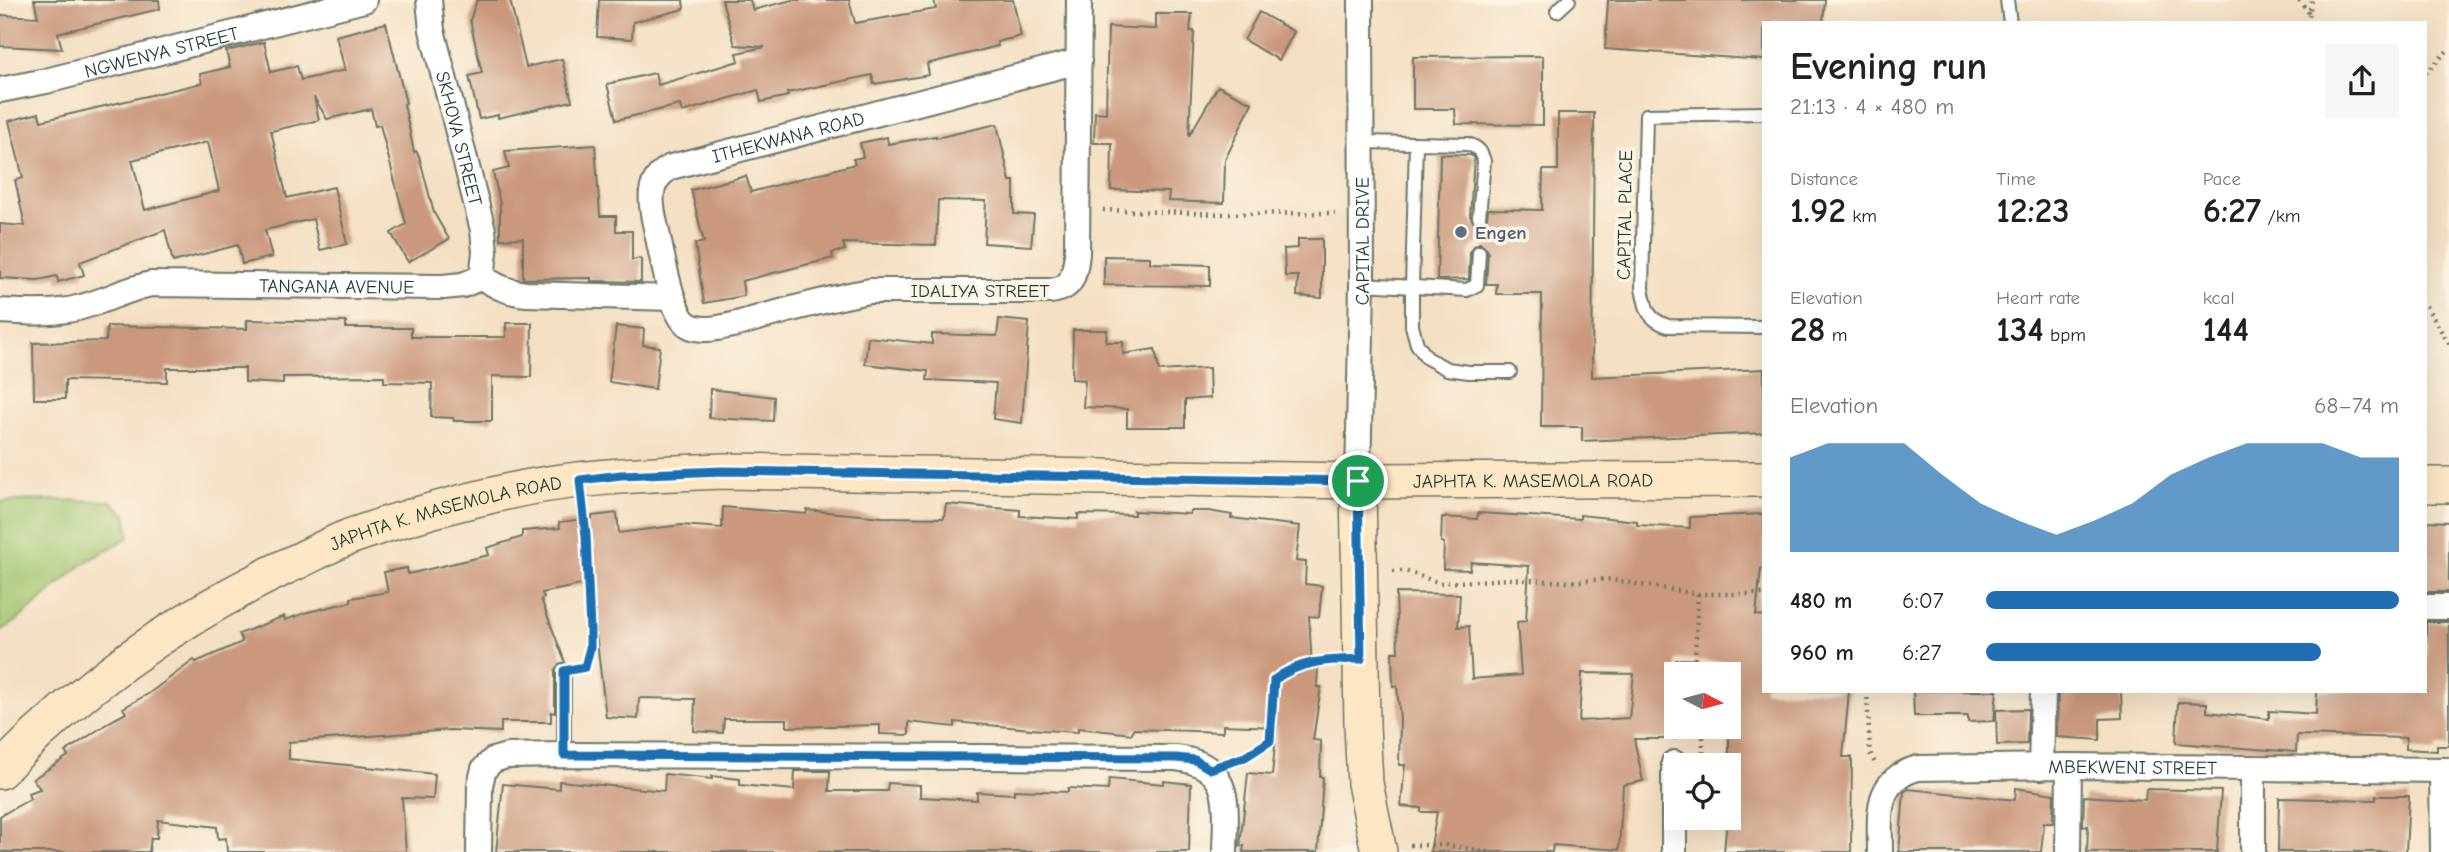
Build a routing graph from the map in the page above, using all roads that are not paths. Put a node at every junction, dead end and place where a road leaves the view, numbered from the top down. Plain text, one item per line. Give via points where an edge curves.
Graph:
1 (364, 0) edge
2 (429, 0) edge
3 (1079, 0) edge
4 (1360, 0) edge
5 (1569, 0) edge
6 (2007, 0) edge
7 (1557, 11) dead end
8 (2010, 21) edge
9 (1079, 61) junction
10 (0, 90) edge
11 (1762, 113) edge
12 (1361, 142) junction
13 (1416, 143) junction
14 (1479, 217) dead end
15 (1479, 252) dead end
16 (482, 277) junction
17 (1362, 284) junction
18 (1412, 287) junction
19 (673, 298) junction
20 (0, 311) edge
21 (693, 327) joint
22 (1762, 327) edge
23 (1510, 372) dead end
24 (1762, 479) edge
25 (1358, 481) junction
26 (2427, 485) edge
27 (2449, 485) edge
28 (2427, 607) edge
29 (2449, 607) edge
30 (564, 671) road end
31 (2043, 693) edge
32 (564, 755) junction
33 (2041, 766) junction
34 (2068, 766) junction
35 (2253, 769) junction
36 (0, 771) edge
37 (2446, 771) edge
38 (1674, 830) edge
39 (1378, 849) edge
40 (479, 852) edge
41 (1225, 852) edge
42 (1674, 852) edge
43 (1880, 852) edge
44 (2068, 852) edge
45 (2253, 852) edge
46 (2443, 852) edge

1 - 10 street, NGWENYA STREET
2 - 16 street, SKHOVA STREET via 432,30 483,230
3 - 9 street, IDALIYA STREET
4 - 12 street, CAPITAL DRIVE
5 - 7 lane
6 - 8 lane
9 - 19 street, ITHEKWANA ROAD via 662,172 651,194
9 - 21 street, IDALIYA STREET via 1074,273 1061,290 870,291 721,328
11 - 22 lane, CAPITAL PLACE via 1646,115 1642,288 1646,309 1655,321 1668,326
12 - 13 lane
12 - 17 street, CAPITAL DRIVE
13 - 14 lane via 1476,146 1484,161
13 - 18 lane
15 - 18 lane via 1474,288
16 - 19 street via 496,287 526,294
16 - 20 street, TANGANA AVENUE via 443,287 152,284 69,310
17 - 18 lane
17 - 25 street, CAPITAL DRIVE
18 - 23 lane via 1412,326 1427,358 1447,369
19 - 21 street, ITHEKWANA ROAD via 680,317
24 - 25 main road, JAPHTA K. MASEMOLA ROAD
25 - 36 main road, JAPHTA K. MASEMOLA ROAD via 723,471 621,475 498,493 348,538 251,584 169,631 99,680
25 - 39 main road via 1365,783
26 - 27 main road
28 - 29 street
30 - 32 lane
31 - 33 street
32 - 40 street via 507,756 484,769
32 - 41 street via 1195,760 1210,769 1221,784 1226,807
33 - 34 street, MBEKWENI STREET
33 - 43 street, MBEKWENI STREET via 1902,772 1887,787 1880,811
34 - 35 street, MBEKWENI STREET
34 - 44 street
35 - 37 street, MBEKWENI STREET
35 - 45 street
37 - 46 street
38 - 42 street

